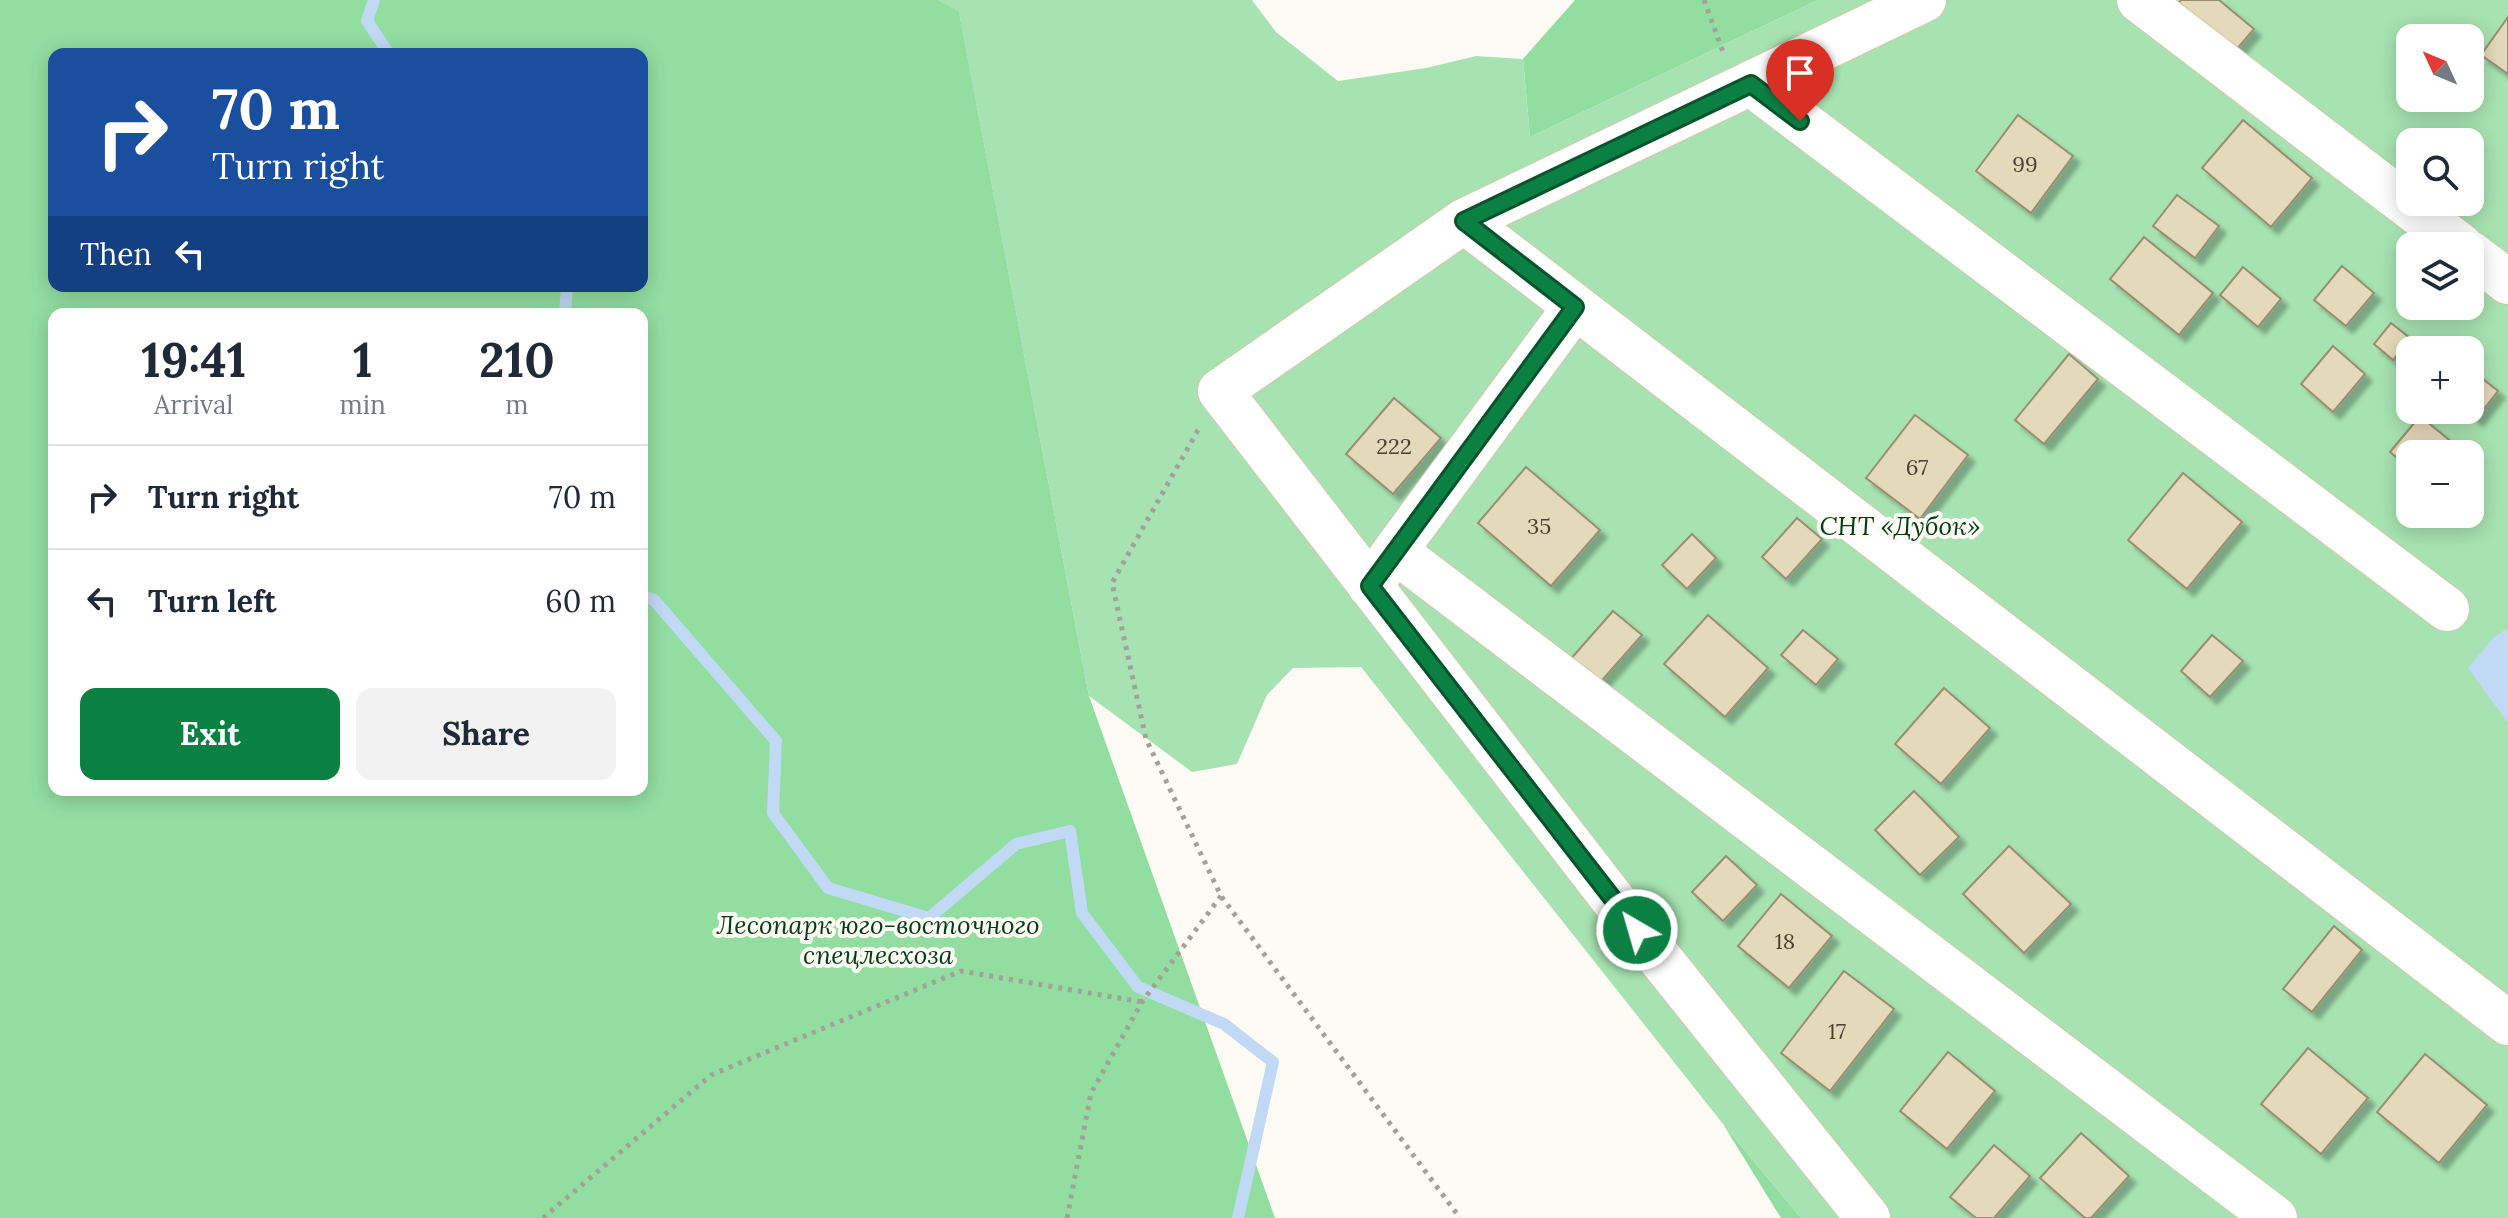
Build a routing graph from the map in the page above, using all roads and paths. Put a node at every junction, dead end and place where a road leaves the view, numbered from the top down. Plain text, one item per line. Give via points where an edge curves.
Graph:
1 (1704, 0) edge
2 (1924, 0) edge
3 (2139, 0) edge
4 (1744, 87) junction
5 (1464, 221) junction
6 (2443, 232) edge
7 (2484, 264) edge
8 (2508, 282) edge
9 (1575, 307) junction
10 (1220, 391) junction
11 (1383, 569) junction
12 (2447, 609) dead end
13 (1221, 896) junction
14 (1142, 1002) junction
15 (2508, 1023) edge
16 (543, 1218) edge
17 (1067, 1218) edge
18 (1460, 1218) edge
19 (1868, 1218) edge
20 (2275, 1218) edge

1 - 4 path
2 - 4 lane
3 - 6 lane
4 - 5 lane
4 - 12 lane
5 - 9 lane
5 - 10 lane
7 - 8 lane
9 - 11 lane
9 - 15 lane
10 - 11 lane
10 - 13 path via 1112,583 1146,739
11 - 19 lane via 1618,906
11 - 20 lane
13 - 14 path
13 - 18 path
14 - 16 path via 961,971 711,1075
14 - 17 path via 1091,1093

